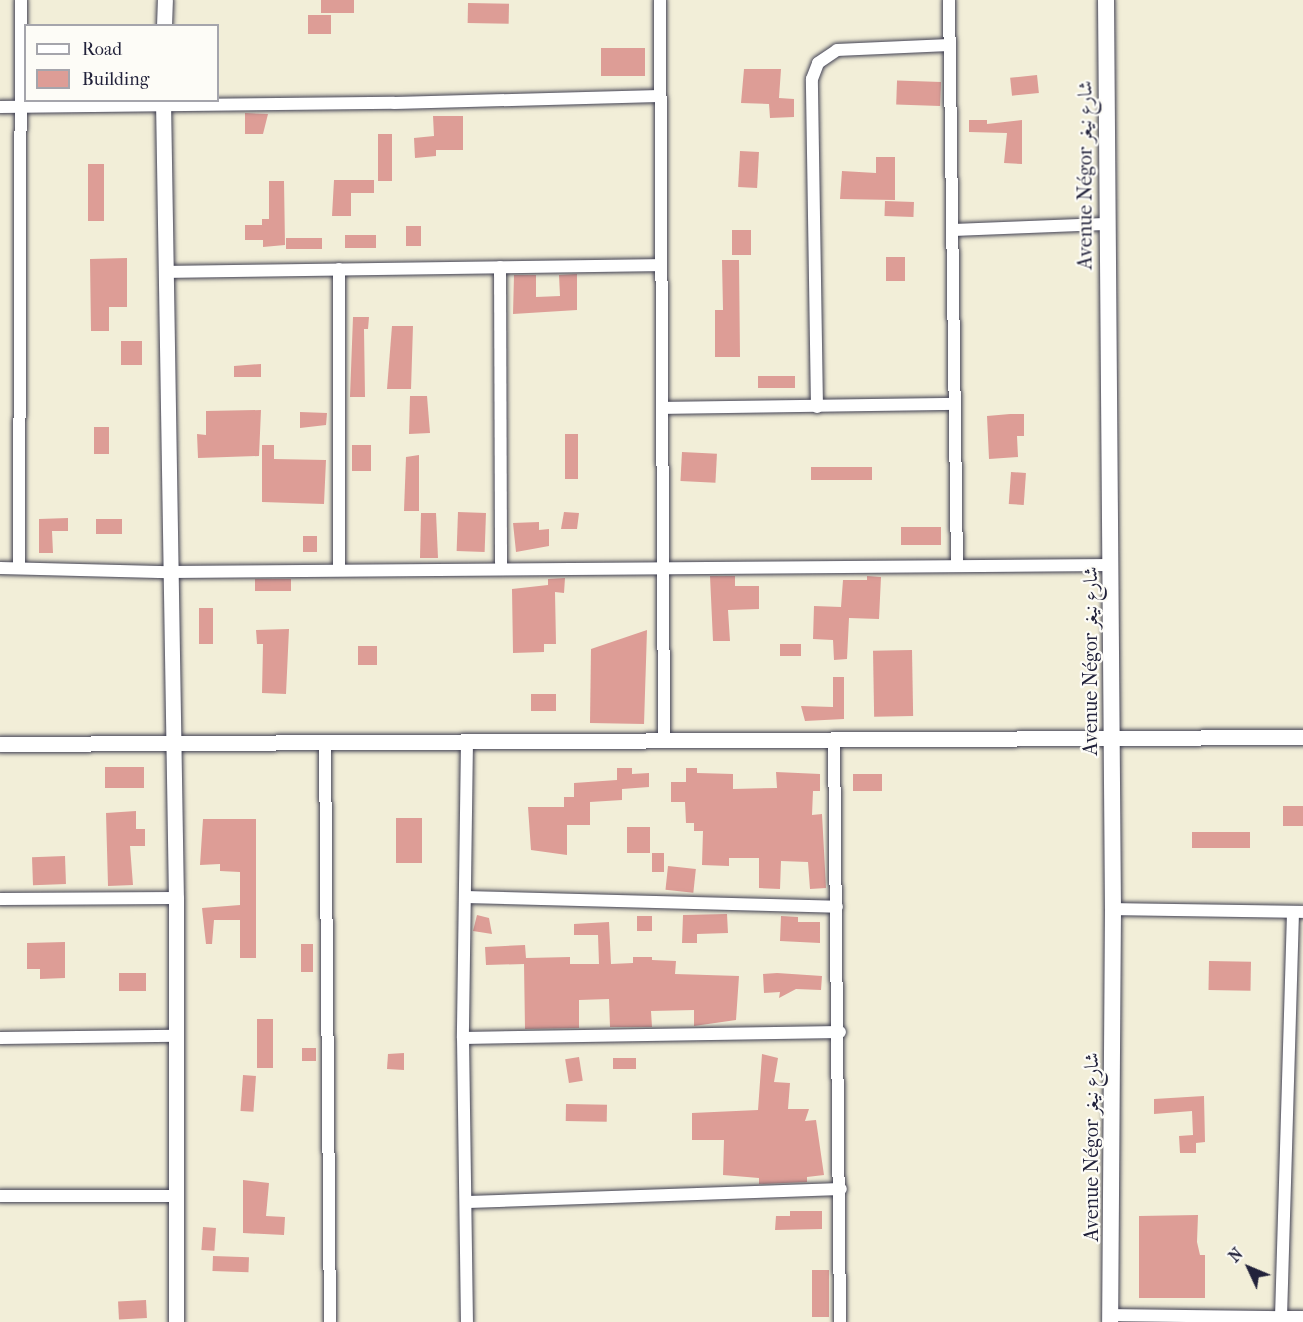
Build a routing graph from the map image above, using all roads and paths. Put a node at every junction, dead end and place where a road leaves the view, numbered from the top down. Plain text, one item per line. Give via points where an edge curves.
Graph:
1 (21, 0) edge
2 (165, 0) edge
3 (660, 0) edge
4 (949, 0) edge
5 (1106, 0) edge
6 (164, 24) edge
7 (949, 45) junction
8 (659, 96) junction
9 (162, 103) edge
10 (0, 107) edge
11 (21, 107) junction
12 (1105, 224) junction
13 (953, 230) junction
14 (661, 265) junction
15 (500, 267) junction
16 (339, 269) junction
17 (167, 272) junction
18 (954, 404) junction
19 (817, 407) junction
20 (663, 408) junction
21 (957, 564) junction
22 (1111, 565) junction
23 (665, 566) junction
24 (0, 568) edge
25 (19, 568) junction
26 (501, 568) junction
27 (339, 570) junction
28 (169, 572) junction
29 (1303, 737) edge
30 (664, 738) junction
31 (834, 738) junction
32 (1112, 738) junction
33 (467, 741) junction
34 (325, 742) junction
35 (0, 744) edge
36 (173, 746) junction
37 (465, 897) junction
38 (176, 898) junction
39 (0, 899) edge
40 (837, 907) junction
41 (1113, 909) junction
42 (1298, 912) edge
43 (840, 1032) junction
44 (176, 1036) junction
45 (0, 1038) edge
46 (463, 1038) junction
47 (840, 1189) junction
48 (0, 1196) edge
49 (177, 1196) junction
50 (468, 1202) junction
51 (1281, 1317) junction
52 (1303, 1317) edge
53 (1111, 1319) edge
54 (176, 1322) edge
55 (330, 1322) edge
56 (467, 1322) edge
57 (840, 1322) edge

1 - 11 street
2 - 6 street
3 - 8 street
4 - 7 street
5 - 12 main road, Avenue Négor شارع نيغر
7 - 13 street
7 - 19 street via 837,50 818,63 812,79
8 - 9 street
8 - 14 street
9 - 11 street
9 - 17 street
10 - 11 street
11 - 25 street
12 - 13 street
12 - 22 main road, Avenue Négor شارع نيغر
13 - 18 street
14 - 15 street
14 - 20 street
15 - 16 street
15 - 26 street
16 - 17 street
16 - 27 street
17 - 28 street
18 - 19 street
18 - 21 street
19 - 20 street
20 - 23 street
21 - 22 street
21 - 23 street
22 - 32 main road, Avenue Négor شارع نيغر
23 - 26 street
23 - 30 street
24 - 25 street
25 - 28 street
26 - 27 street
27 - 28 street
28 - 36 street
29 - 32 street
30 - 31 street
30 - 33 street
31 - 32 street
31 - 40 street
32 - 41 main road, Avenue Négor شارع نيغر
33 - 34 street
33 - 37 street
34 - 36 street
34 - 55 street
35 - 36 street
36 - 38 street
37 - 40 street
37 - 46 street
38 - 39 street
38 - 44 street
40 - 43 street
41 - 42 street
41 - 53 main road, Avenue Négor شارع نيغر
42 - 51 street
43 - 46 street
43 - 47 street
44 - 45 street
44 - 49 street
46 - 50 street
47 - 50 street
47 - 57 street
48 - 49 street
49 - 54 street
50 - 56 street
51 - 52 street
51 - 53 street

